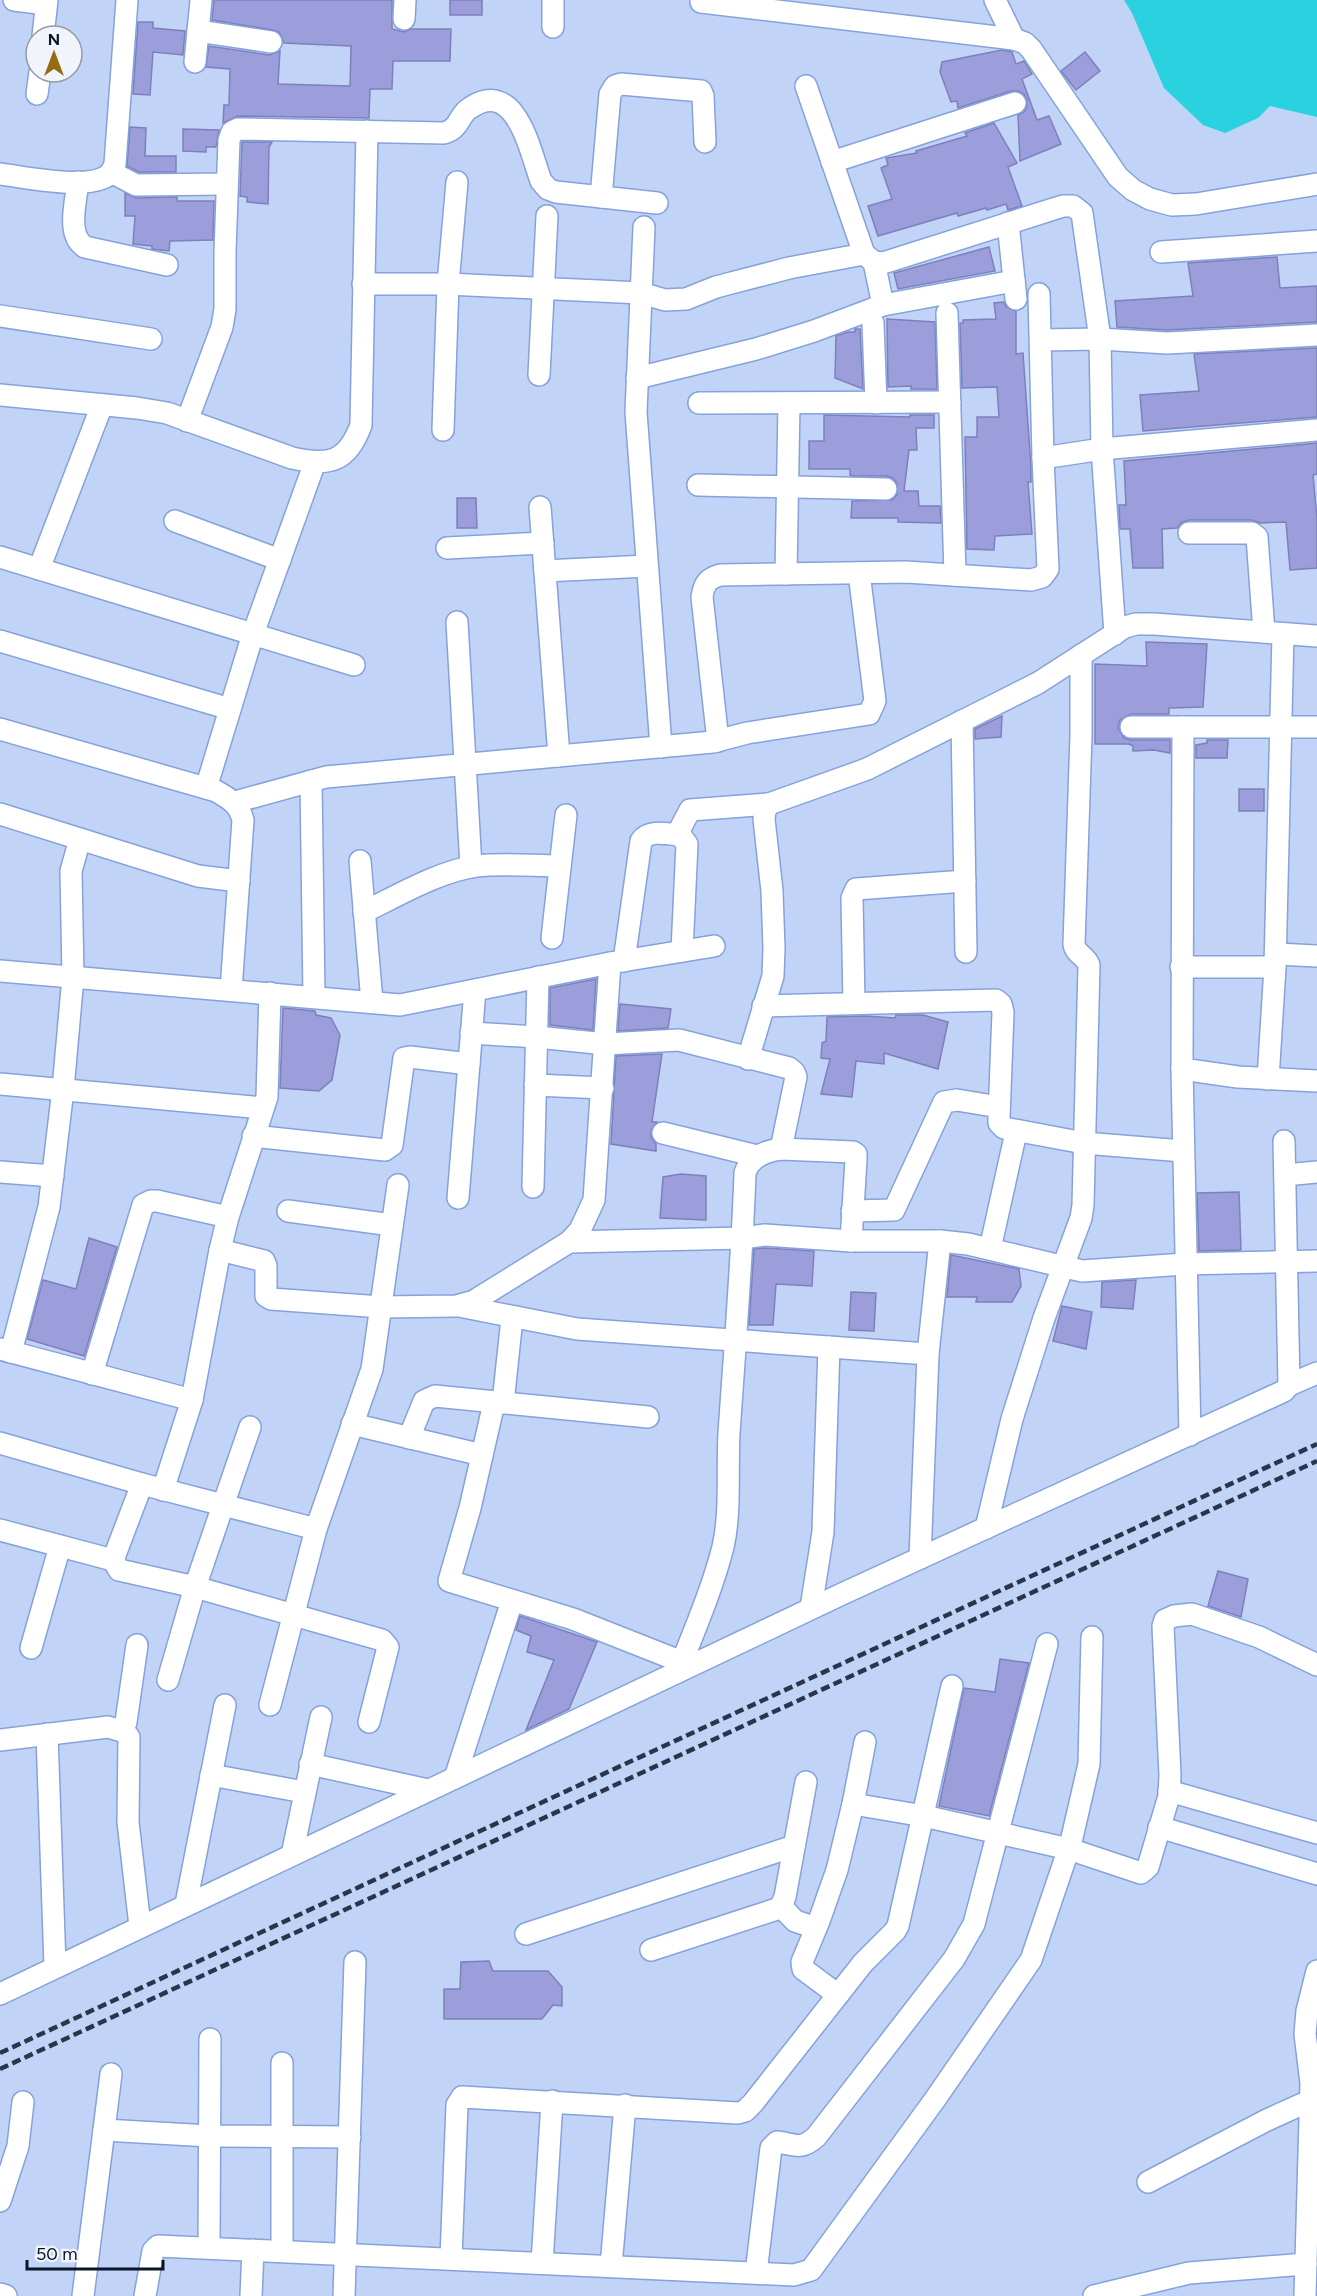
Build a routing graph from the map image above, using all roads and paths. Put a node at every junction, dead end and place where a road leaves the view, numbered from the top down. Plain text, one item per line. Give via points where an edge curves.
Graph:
1 (14, 0) edge
2 (127, 0) edge
3 (201, 0) edge
4 (553, 0) edge
5 (995, 0) edge
6 (47, 2) edge
7 (701, 2) dead end
8 (747, 4) edge
9 (44, 24) edge
10 (553, 27) dead end
11 (198, 31) junction
12 (1014, 39) junction
13 (271, 42) dead end
14 (195, 62) dead end
15 (39, 84) edge
16 (806, 86) dead end
17 (38, 94) dead end
18 (1014, 104) dead end
19 (367, 131) junction
20 (705, 142) dead end
21 (832, 162) junction
22 (111, 172) junction
23 (0, 174) edge
24 (78, 182) junction
25 (457, 182) dead end
26 (227, 184) junction
27 (1317, 184) edge
28 (601, 197) junction
29 (657, 203) dead end
30 (547, 216) dead end
31 (1008, 224) junction
32 (644, 227) dead end
33 (1317, 241) edge
34 (1161, 252) dead end
35 (869, 258) junction
36 (167, 266) dead end
37 (363, 284) junction
38 (448, 284) junction
39 (544, 290) junction
40 (641, 293) junction
41 (1039, 294) dead end
42 (947, 313) dead end
43 (878, 314) junction
44 (0, 316) edge
45 (1317, 335) edge
46 (151, 339) dead end
47 (1100, 339) junction
48 (1041, 340) junction
49 (539, 375) dead end
50 (637, 378) junction
51 (0, 395) edge
52 (950, 402) junction
53 (699, 403) dead end
54 (789, 403) junction
55 (876, 403) junction
56 (102, 405) junction
57 (187, 421) junction
58 (443, 430) dead end
59 (1317, 430) edge
60 (1102, 450) junction
61 (1043, 458) junction
62 (315, 462) junction
63 (698, 485) dead end
64 (787, 488) junction
65 (886, 489) dead end
66 (540, 507) dead end
67 (175, 521) dead end
68 (1189, 533) dead end
69 (543, 543) junction
70 (447, 548) dead end
71 (0, 557) edge
72 (280, 560) junction
73 (647, 566) junction
74 (39, 569) junction
75 (545, 571) junction
76 (859, 573) junction
77 (786, 574) junction
78 (955, 575) junction
79 (457, 622) dead end
80 (1274, 633) junction
81 (253, 634) junction
82 (1114, 634) junction
83 (1317, 636) edge
84 (0, 641) edge
85 (1081, 655) junction
86 (354, 665) dead end
87 (230, 709) junction
88 (962, 721) junction
89 (1282, 726) junction
90 (1131, 727) dead end
91 (1183, 727) junction
92 (1317, 727) edge
93 (0, 729) edge
94 (718, 741) junction
95 (661, 747) junction
96 (560, 756) junction
97 (465, 765) junction
98 (312, 781) junction
99 (206, 788) junction
100 (235, 802) junction
101 (769, 804) junction
102 (0, 814) edge
103 (566, 814) dead end
104 (680, 835) junction
105 (80, 839) junction
106 (360, 861) dead end
107 (471, 867) junction
108 (560, 867) junction
109 (239, 881) junction
110 (965, 881) junction
111 (364, 912) junction
112 (552, 938) dead end
113 (714, 946) dead end
114 (682, 951) junction
115 (966, 952) dead end
116 (1317, 956) edge
117 (1275, 961) junction
118 (617, 962) junction
119 (1181, 967) junction
120 (0, 971) edge
121 (73, 977) junction
122 (538, 977) junction
123 (231, 990) junction
124 (475, 990) junction
125 (270, 993) junction
126 (314, 997) junction
127 (372, 1002) junction
128 (854, 1003) junction
129 (763, 1006) junction
130 (471, 1033) junction
131 (537, 1037) junction
132 (606, 1044) junction
133 (748, 1059) junction
134 (469, 1064) junction
135 (1182, 1069) junction
136 (1268, 1079) junction
137 (1317, 1081) edge
138 (0, 1084) edge
139 (535, 1085) junction
140 (603, 1088) junction
141 (63, 1089) junction
142 (999, 1107) junction
143 (263, 1108) junction
144 (1016, 1131) junction
145 (663, 1133) dead end
146 (253, 1136) junction
147 (1284, 1141) dead end
148 (1084, 1143) junction
149 (781, 1149) junction
150 (1183, 1151) junction
151 (757, 1156) junction
152 (0, 1172) edge
153 (1317, 1172) edge
154 (1285, 1175) junction
155 (53, 1176) junction
156 (398, 1185) dead end
157 (532, 1187) dead end
158 (458, 1198) dead end
159 (288, 1211) dead end
160 (852, 1211) junction
161 (228, 1217) junction
162 (392, 1226) junction
163 (743, 1238) junction
164 (851, 1241) junction
165 (940, 1241) junction
166 (569, 1242) junction
167 (990, 1249) junction
168 (220, 1250) junction
169 (1287, 1261) junction
170 (1317, 1261) edge
171 (1185, 1264) junction
172 (1064, 1266) junction
173 (459, 1306) junction
174 (381, 1307) junction
175 (512, 1318) junction
176 (735, 1341) junction
177 (829, 1347) junction
178 (5, 1351) edge
179 (928, 1354) junction
180 (1317, 1373) edge
181 (92, 1374) junction
182 (1289, 1385) junction
183 (192, 1400) junction
184 (498, 1403) junction
185 (648, 1417) dead end
186 (352, 1424) junction
187 (250, 1427) dead end
188 (1190, 1436) junction
189 (409, 1438) junction
190 (0, 1443) edge
191 (482, 1455) junction
192 (142, 1484) junction
193 (163, 1490) junction
194 (223, 1505) junction
195 (987, 1528) junction
196 (316, 1529) junction
197 (0, 1530) edge
198 (60, 1546) junction
199 (920, 1558) junction
200 (113, 1560) junction
201 (195, 1587) junction
202 (512, 1601) junction
203 (811, 1608) junction
204 (294, 1614) junction
205 (1092, 1637) dead end
206 (1047, 1644) dead end
207 (137, 1645) dead end
208 (31, 1648) dead end
209 (1317, 1665) edge
210 (680, 1667) junction
211 (168, 1680) dead end
212 (952, 1686) dead end
213 (225, 1705) dead end
214 (270, 1705) dead end
215 (321, 1717) dead end
216 (369, 1722) dead end
217 (123, 1730) junction
218 (47, 1734) junction
219 (0, 1740) edge
220 (865, 1742) dead end
221 (310, 1764) junction
222 (211, 1775) junction
223 (455, 1778) junction
224 (806, 1782) dead end
225 (428, 1790) junction
226 (1169, 1791) junction
227 (304, 1792) junction
228 (853, 1804) junction
229 (924, 1816) junction
230 (1159, 1827) junction
231 (998, 1833) junction
232 (1317, 1833) edge
233 (794, 1846) junction
234 (1069, 1849) junction
235 (292, 1855) junction
236 (1317, 1874) edge
237 (186, 1905) junction
238 (781, 1906) junction
239 (140, 1926) junction
240 (816, 1928) junction
241 (526, 1934) dead end
242 (651, 1950) dead end
243 (355, 1962) dead end
244 (55, 1966) junction
245 (1317, 1971) edge
246 (0, 1994) edge
247 (838, 1995) junction
248 (210, 2039) dead end
249 (282, 2063) dead end
250 (111, 2074) dead end
251 (1312, 2085) edge
252 (552, 2101) junction
253 (23, 2102) dead end
254 (625, 2105) junction
255 (104, 2130) junction
256 (210, 2136) junction
257 (282, 2137) junction
258 (350, 2137) junction
259 (1148, 2182) dead end
260 (0, 2201) edge
261 (209, 2247) junction
262 (253, 2250) junction
263 (282, 2251) junction
264 (345, 2254) junction
265 (451, 2258) junction
266 (542, 2263) junction
267 (1306, 2264) junction
268 (611, 2266) junction
269 (756, 2273) junction
270 (0, 2294) edge
271 (6, 2296) edge
272 (83, 2296) edge
273 (145, 2296) edge
274 (251, 2296) edge
275 (344, 2296) edge
276 (1094, 2296) edge
277 (1305, 2296) edge

1 - 6 street
2 - 22 street via 115,164
3 - 11 street
4 - 10 street
5 - 12 street
6 - 9 street
7 - 8 street
8 - 12 street
11 - 13 street
11 - 14 street
12 - 27 street via 1031,49 1118,177 1150,199 1172,205 1196,204
15 - 17 street
16 - 21 street
18 - 21 street
19 - 26 street via 238,129 229,140
19 - 28 street via 444,133 452,131 468,109 482,102 498,101 511,108 520,122 541,181 548,189
19 - 37 street
20 - 28 street via 701,91 615,86 610,94
21 - 35 street
22 - 24 street via 96,180
22 - 26 street via 136,185
23 - 24 street
24 - 36 street via 74,230 79,243
25 - 38 street
26 - 57 street via 222,327
28 - 29 street
30 - 39 street
31 - 35 street via 883,263
31 - 43 street via 1015,290
31 - 47 street via 1063,206 1073,206 1082,213
32 - 40 street
33 - 34 street
35 - 40 street via 789,268 686,299 664,300
35 - 43 street
37 - 38 street
37 - 62 street via 361,425 346,452 328,462
38 - 39 street
38 - 58 street
39 - 40 street
39 - 49 street
40 - 50 street
41 - 48 street
42 - 52 street
43 - 50 street
43 - 55 street
44 - 46 street
45 - 47 street via 1167,343
47 - 48 street
47 - 60 street
48 - 61 street
50 - 73 street
51 - 56 street
52 - 55 street
52 - 78 street
53 - 54 street
54 - 55 street
54 - 64 street
56 - 57 street via 168,413
56 - 74 street
57 - 62 street via 292,458
59 - 60 street
60 - 61 street
60 - 82 street
61 - 78 street via 1048,568 1042,577 1031,580
62 - 72 street
63 - 64 street
64 - 65 street
64 - 77 street
66 - 69 street
67 - 72 street
68 - 80 street via 1257,537
69 - 70 street
69 - 75 street
71 - 74 street
72 - 81 street
73 - 75 street
73 - 95 street
74 - 81 street
75 - 96 street
76 - 77 street
76 - 78 street
76 - 94 street via 875,701 869,714
77 - 94 street via 720,575 709,578 703,587
79 - 97 street
80 - 82 street via 1136,624
80 - 83 street
80 - 89 street
81 - 86 street
81 - 87 street
82 - 85 street
84 - 87 street
85 - 88 street via 1038,683
85 - 148 street via 1074,944 1076,952 1089,965
87 - 99 street
88 - 101 street via 867,769
88 - 110 street
89 - 91 street
89 - 92 street
89 - 117 street
90 - 91 street
91 - 119 street
93 - 99 street
94 - 95 street
95 - 96 street
96 - 97 street
97 - 98 street
97 - 107 street
98 - 100 street
98 - 126 street
99 - 100 street
100 - 109 street via 243,820
101 - 104 street via 690,810
101 - 129 street via 764,819 774,948 773,976
102 - 105 street
103 - 108 street
104 - 114 street via 687,850
104 - 118 street via 651,834 641,841
105 - 109 street via 198,876
105 - 121 street via 71,871
106 - 111 street
107 - 108 street
107 - 111 street via 431,880
108 - 112 street
109 - 123 street
110 - 115 street
110 - 128 street via 856,889 852,898
111 - 127 street
113 - 114 street
114 - 118 street
116 - 117 street
117 - 119 street
117 - 136 street
118 - 122 street
118 - 132 street
119 - 135 street
120 - 121 street
121 - 123 street
121 - 141 street
122 - 124 street
122 - 131 street
123 - 125 street
124 - 127 street via 400,1005
124 - 130 street
125 - 126 street
125 - 143 street via 269,1087
126 - 127 street
128 - 129 street
128 - 142 street via 996,1000 1003,1012
129 - 133 street
130 - 131 street
130 - 134 street
131 - 132 street
131 - 139 street
132 - 133 street via 679,1040
132 - 140 street
133 - 149 street via 778,1064 796,1077
134 - 146 street via 404,1058 392,1145 386,1150
134 - 158 street
135 - 136 street
135 - 150 street
136 - 137 street
138 - 141 street
139 - 140 street
139 - 157 street
140 - 166 street via 594,1200 580,1230
141 - 143 street
141 - 155 street
142 - 144 street via 999,1123
142 - 160 street via 957,1100 944,1102 894,1210
143 - 146 street
144 - 148 street
144 - 167 street
145 - 151 street
146 - 161 street
147 - 154 street
148 - 150 street
148 - 172 street via 1082,1218
149 - 151 street
149 - 160 street via 848,1150 856,1154
150 - 171 street
151 - 163 street via 745,1173
152 - 155 street
153 - 154 street
154 - 169 street
155 - 178 street via 49,1207
156 - 162 street
159 - 162 street
160 - 164 street
161 - 168 street
161 - 181 street via 157,1201 143,1205
162 - 174 street
163 - 164 street via 765,1235
163 - 166 street
163 - 176 street
164 - 165 street
165 - 167 street
165 - 179 street
166 - 173 street via 474,1301
167 - 172 street
168 - 174 street via 264,1261 266,1296 271,1299
168 - 183 street
169 - 170 street
169 - 171 street
169 - 182 street
171 - 172 street via 1082,1271
171 - 188 street
172 - 195 street via 1012,1419
173 - 174 street
173 - 175 street
174 - 186 street via 372,1369
175 - 176 street via 577,1329
175 - 184 street
176 - 177 street
176 - 210 street via 723,1547
177 - 179 street
177 - 203 street via 823,1532
178 - 181 street
179 - 199 street
180 - 182 street
181 - 183 street
182 - 188 street via 1275,1396
183 - 193 street
184 - 185 street
184 - 189 street via 430,1397 424,1401
184 - 191 street
186 - 189 street
186 - 196 street
187 - 194 street
188 - 195 street
189 - 191 street
190 - 192 street
191 - 202 street via 449,1581
192 - 193 street
192 - 200 street
193 - 194 street
194 - 196 street
194 - 201 street
195 - 199 street
196 - 204 street
197 - 198 street
198 - 200 street
198 - 208 street
199 - 203 street
200 - 201 street via 119,1570
201 - 204 street
201 - 211 street
202 - 210 street via 573,1619
202 - 223 street
203 - 210 street
204 - 214 street
204 - 216 street via 386,1642
205 - 234 street via 1089,1764
206 - 231 street
207 - 217 street
209 - 226 street via 1258,1637 1192,1614 1165,1620
210 - 223 street
212 - 229 street
213 - 222 street
215 - 221 street
217 - 218 street via 108,1727
217 - 239 street via 129,1737 128,1822
218 - 219 street
218 - 244 street
220 - 228 street
221 - 225 street
221 - 227 street
222 - 227 street
222 - 237 street
223 - 225 street
224 - 233 street
225 - 235 street
226 - 230 street
226 - 232 street
227 - 235 street
228 - 229 street
228 - 240 street via 837,1870
229 - 231 street
229 - 247 street via 898,1926
230 - 234 street via 1148,1867 1142,1873
230 - 236 street
231 - 234 street
231 - 269 street via 974,1923 954,1959 816,2138 802,2146 777,2142 771,2148
233 - 238 street
233 - 241 street
234 - 269 street via 1041,1937 1023,1974 816,2265 794,2275
235 - 237 street
237 - 239 street
238 - 240 street via 795,1921
238 - 242 street
239 - 244 street
240 - 247 street via 804,1955 803,1969
243 - 258 street
244 - 246 street
245 - 251 street via 1305,2034
247 - 254 street via 745,2111
248 - 256 street
249 - 257 street
250 - 255 street
251 - 259 street via 1267,2120
251 - 267 street
252 - 254 street
252 - 265 street via 468,2096 459,2099
252 - 266 street
253 - 260 street via 20,2135
254 - 268 street
255 - 256 street
255 - 272 street
256 - 257 street
256 - 261 street
257 - 258 street
257 - 263 street
258 - 264 street
261 - 262 street
261 - 273 street via 155,2248
262 - 263 street
262 - 274 street
263 - 264 street
264 - 265 street
264 - 275 street
265 - 266 street
266 - 268 street
267 - 276 street via 1189,2272
267 - 277 street
268 - 269 street
270 - 271 street

